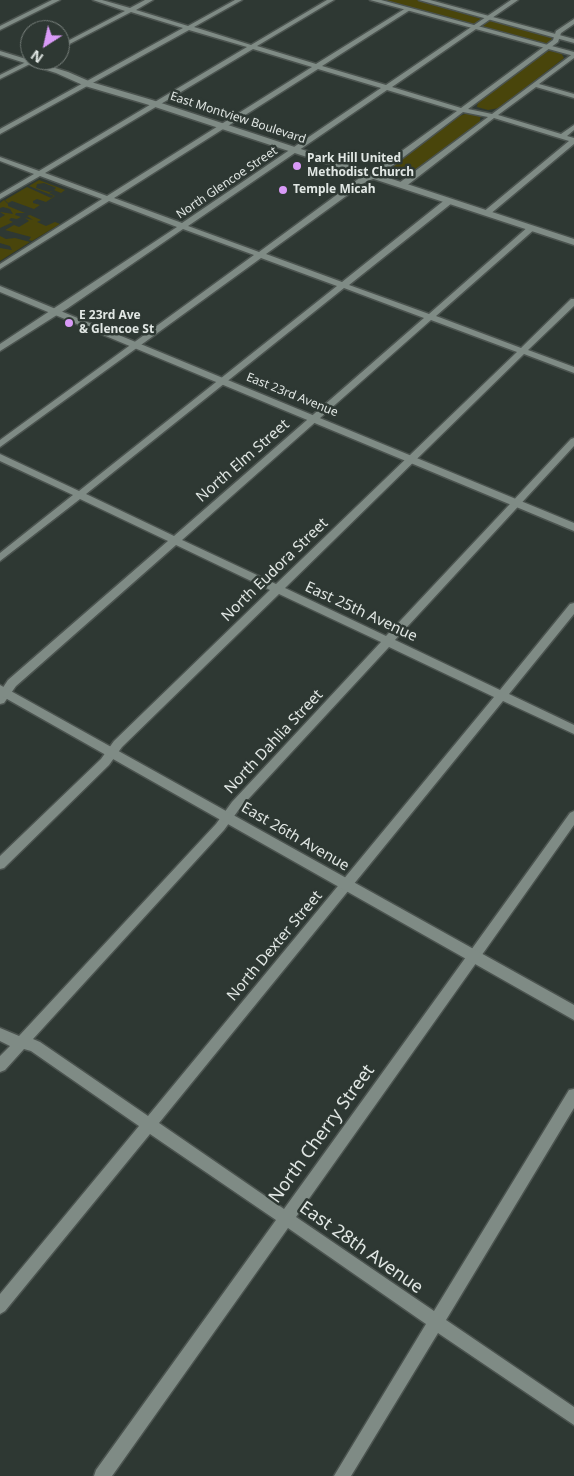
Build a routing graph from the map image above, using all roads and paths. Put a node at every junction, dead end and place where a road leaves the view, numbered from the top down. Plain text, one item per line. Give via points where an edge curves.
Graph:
1 (57, 0) edge
2 (96, 0) edge
3 (150, 0) edge
4 (239, 0) edge
5 (331, 0) edge
6 (373, 0) edge
7 (422, 0) edge
8 (515, 0) edge
9 (408, 9) junction
10 (130, 10) junction
11 (488, 18) junction
12 (574, 21) edge
13 (474, 27) junction
14 (0, 28) edge
15 (189, 28) junction
16 (556, 36) junction
17 (574, 41) edge
18 (70, 42) edge
19 (252, 47) junction
20 (547, 47) junction
21 (0, 53) edge
22 (574, 55) edge
23 (20, 58) edge
24 (20, 67) edge
25 (318, 67) junction
26 (52, 70) edge
27 (0, 77) edge
28 (90, 83) junction
29 (535, 85) junction
30 (387, 87) junction
31 (574, 96) edge
32 (155, 104) junction
33 (462, 110) junction
34 (494, 116) junction
35 (223, 126) junction
36 (574, 127) edge
37 (0, 132) edge
38 (562, 136) junction
39 (574, 140) edge
40 (295, 150) junction
41 (0, 159) edge
42 (40, 173) junction
43 (373, 176) junction
44 (402, 185) junction
45 (0, 196) edge
46 (109, 199) junction
47 (449, 201) junction
48 (486, 213) junction
49 (183, 226) junction
50 (532, 228) junction
51 (572, 239) edge
52 (260, 254) junction
53 (0, 267) edge
54 (343, 285) junction
55 (0, 289) edge
56 (574, 301) edge
57 (56, 312) junction
58 (430, 317) junction
59 (137, 345) junction
60 (0, 348) edge
61 (523, 351) junction
62 (574, 370) edge
63 (223, 381) junction
64 (315, 419) junction
65 (574, 441) edge
66 (0, 444) edge
67 (0, 457) edge
68 (412, 459) junction
69 (79, 495) junction
70 (518, 503) junction
71 (574, 527) edge
72 (175, 541) junction
73 (0, 558) edge
74 (277, 589) junction
75 (574, 607) edge
76 (388, 642) junction
77 (2, 694) edge
78 (502, 696) junction
79 (574, 730) edge
80 (112, 752) junction
81 (574, 816) edge
82 (226, 817) junction
83 (0, 864) edge
84 (346, 885) junction
85 (473, 956) junction
86 (574, 1013) edge
87 (0, 1034) edge
88 (22, 1042) junction
89 (0, 1066) edge
90 (574, 1096) edge
91 (148, 1125) junction
92 (285, 1218) junction
93 (0, 1306) edge
94 (435, 1323) junction
95 (574, 1417) edge
96 (102, 1476) edge
97 (342, 1476) edge

1 - 14 street
2 - 10 street
3 - 10 street
4 - 15 street
5 - 19 street
6 - 9 street
7 - 11 street
8 - 11 street, North Glencoe Street
9 - 13 street
9 - 25 street
10 - 15 street
10 - 18 street
11 - 13 street, North Glencoe Street
11 - 16 street
12 - 16 street
13 - 20 street
13 - 30 street, North Glencoe Street
15 - 19 street
15 - 28 street
16 - 17 street
16 - 20 street via 556,41
19 - 25 street
19 - 32 street
20 - 22 street
20 - 33 street
21 - 23 street, East Montview Boulevard
22 - 29 street
24 - 27 street
25 - 30 street
25 - 35 street
26 - 28 street, East Montview Boulevard
28 - 32 street, East Montview Boulevard
28 - 37 street
29 - 31 street
29 - 34 street
30 - 33 street
30 - 40 street, North Glencoe Street
32 - 35 street, East Montview Boulevard
32 - 42 street
33 - 34 street
33 - 43 street
34 - 38 street
34 - 44 street
35 - 40 street, East Montview Boulevard
35 - 46 street
36 - 38 street
38 - 39 street
39 - 48 street
40 - 43 street, East Montview Boulevard
40 - 49 street, North Glencoe Street
41 - 42 street
42 - 45 street
42 - 46 street
43 - 44 street, East Montview Boulevard
43 - 52 street via 364,179
44 - 47 street, East Montview Boulevard
46 - 49 street
46 - 53 street
47 - 48 street, East Montview Boulevard
47 - 54 street
48 - 50 street, East Montview Boulevard
49 - 52 street
49 - 57 street, North Glencoe Street
50 - 51 street, East Montview Boulevard
50 - 58 street, North Elm Street
52 - 54 street
52 - 59 street
54 - 58 street
54 - 63 street
55 - 57 street, East 23rd Avenue
56 - 61 street, North Eudora Street
57 - 59 street, East 23rd Avenue
57 - 60 street, North Glencoe Street
58 - 61 street
58 - 64 street, North Elm Street
59 - 63 street, East 23rd Avenue
59 - 66 street
61 - 62 street
61 - 68 street, North Eudora Street
63 - 64 street, East 23rd Avenue
63 - 69 street
64 - 68 street, East 23rd Avenue
64 - 72 street, North Elm Street
65 - 70 street, North Dahlia Street
67 - 69 street, East 25th Avenue
68 - 70 street, East 23rd Avenue
68 - 74 street, North Eudora Street
69 - 72 street, East 25th Avenue
69 - 73 street
70 - 71 street, East 23rd Avenue
70 - 76 street, North Dahlia Street
72 - 74 street, East 25th Avenue
72 - 77 street, North Elm Street
74 - 76 street, East 25th Avenue
74 - 80 street, North Eudora Street
75 - 78 street, North Dexter Street
76 - 78 street, East 25th Avenue
76 - 82 street, North Dahlia Street
77 - 80 street, East 26th Avenue
78 - 79 street, East 25th Avenue
78 - 84 street, North Dexter Street
80 - 82 street, East 26th Avenue
80 - 83 street, North Eudora Street
81 - 85 street, North Cherry Street
82 - 84 street, East 26th Avenue
82 - 88 street, North Dahlia Street
84 - 85 street, East 26th Avenue
84 - 91 street, North Dexter Street
85 - 86 street, East 26th Avenue
85 - 92 street, North Cherry Street
87 - 88 street, East 28th Avenue
88 - 89 street, North Dahlia Street
88 - 91 street, East 28th Avenue via 35,1046
90 - 94 street
91 - 92 street, East 28th Avenue
91 - 93 street, North Dexter Street
92 - 94 street, East 28th Avenue
92 - 96 street, North Cherry Street
94 - 95 street, East 28th Avenue
94 - 97 street

